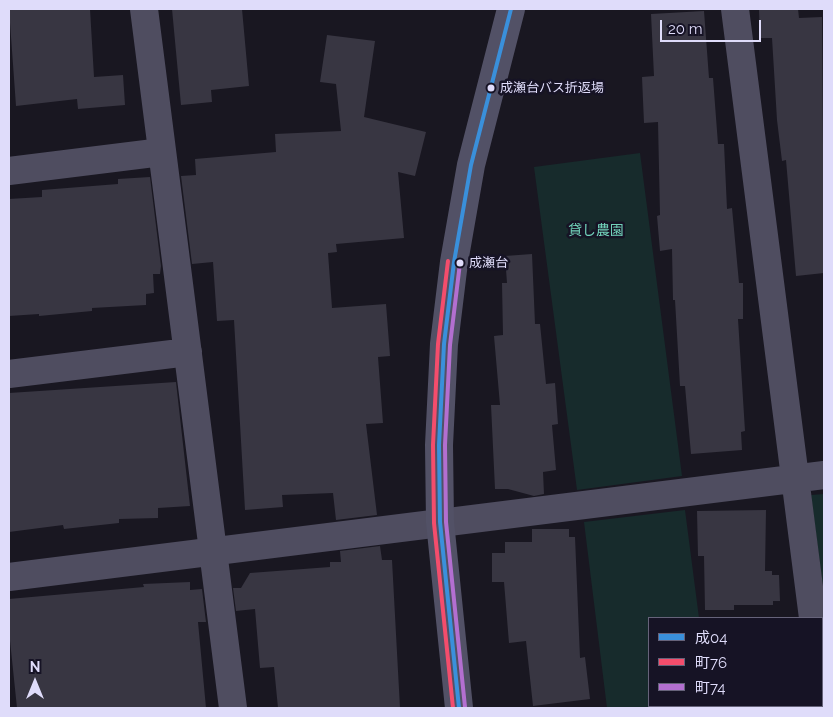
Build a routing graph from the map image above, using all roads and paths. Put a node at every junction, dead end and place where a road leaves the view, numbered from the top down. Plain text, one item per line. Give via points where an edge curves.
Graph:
1 (144, 9) edge
2 (511, 9) edge
3 (735, 9) edge
4 (162, 152) junction
5 (9, 171) edge
6 (188, 352) junction
7 (9, 374) edge
8 (824, 475) edge
9 (795, 478) junction
10 (440, 522) junction
11 (214, 551) junction
12 (9, 577) edge
13 (813, 617) edge
14 (233, 708) edge
15 (459, 708) edge

1 - 4 street
2 - 10 street via 471,165 454,262 442,373
3 - 9 street
4 - 5 street
4 - 6 street
6 - 7 street
6 - 11 street
8 - 9 street
9 - 10 street
9 - 13 street
10 - 11 street
10 - 15 street
11 - 12 street
11 - 14 street

